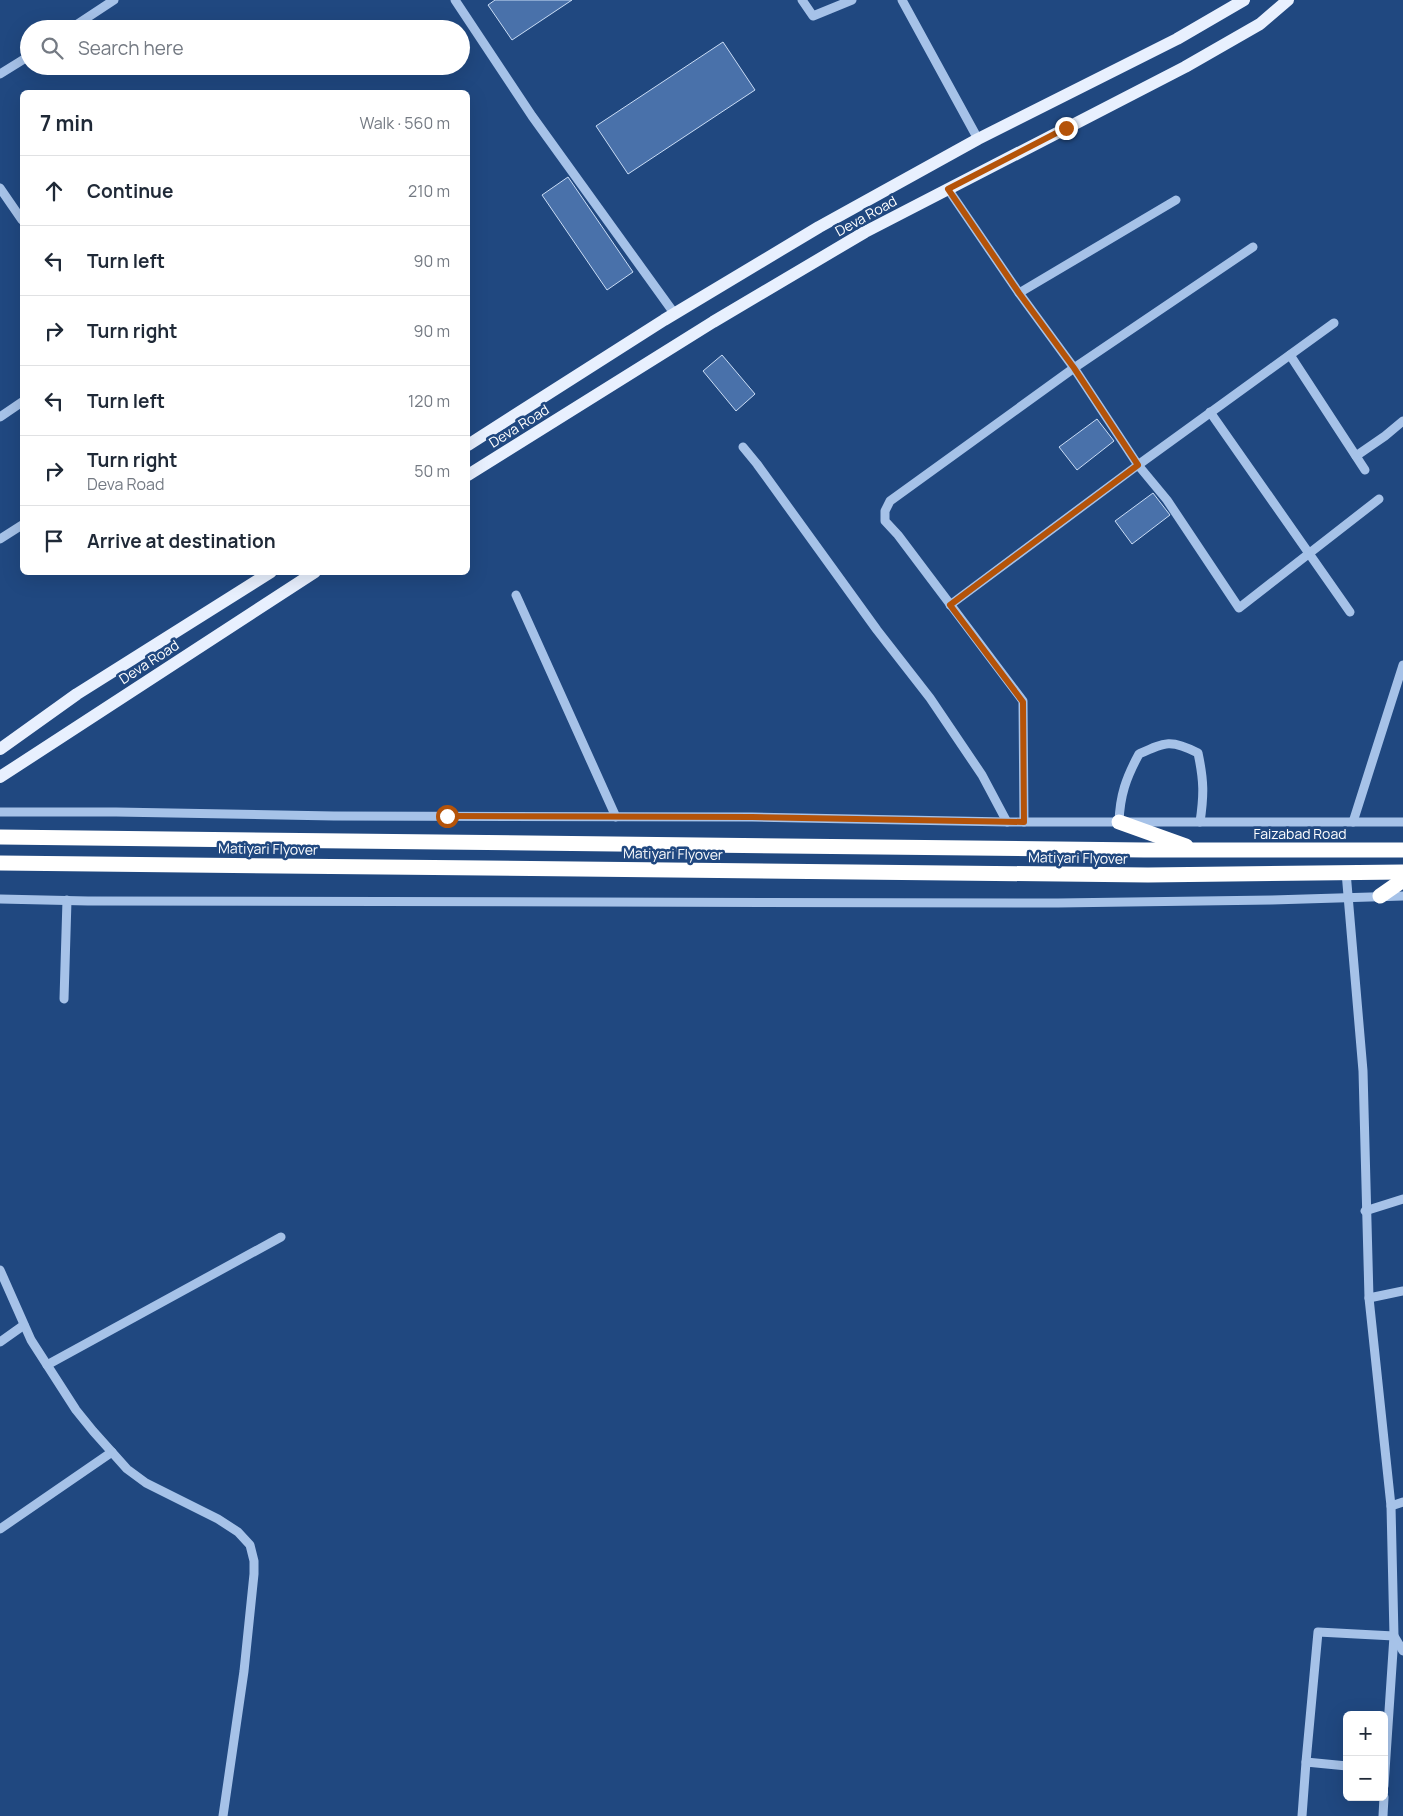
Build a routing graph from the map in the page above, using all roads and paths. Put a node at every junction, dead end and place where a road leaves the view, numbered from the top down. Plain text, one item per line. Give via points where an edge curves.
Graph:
1 (114, 0) edge
2 (455, 0) edge
3 (802, 0) edge
4 (852, 0) edge
5 (902, 0) edge
6 (1244, 0) edge
7 (1288, 0) edge
8 (84, 20) edge
9 (468, 20) edge
10 (470, 23) edge
11 (20, 62) edge
12 (0, 74) edge
13 (978, 139) junction
14 (0, 188) edge
15 (948, 189) junction
16 (1176, 200) dead end
17 (20, 217) edge
18 (1253, 247) dead end
19 (1019, 293) junction
20 (674, 313) junction
21 (1334, 323) dead end
22 (1290, 355) junction
23 (1074, 368) junction
24 (20, 403) edge
25 (1210, 412) junction
26 (0, 417) edge
27 (1403, 420) edge
28 (470, 444) edge
29 (743, 448) dead end
30 (1356, 456) junction
31 (1138, 465) junction
32 (1365, 470) dead end
33 (470, 474) edge
34 (1379, 499) dead end
35 (20, 526) edge
36 (0, 540) edge
37 (1308, 554) junction
38 (310, 575) edge
39 (256, 577) edge
40 (516, 595) dead end
41 (950, 605) junction
42 (1350, 612) dead end
43 (1403, 665) edge
44 (0, 749) edge
45 (0, 777) edge
46 (0, 812) edge
47 (616, 817) junction
48 (1007, 822) junction
49 (1024, 822) junction
50 (1119, 822) junction
51 (1200, 822) junction
52 (1352, 822) junction
53 (1403, 822) edge
54 (0, 837) edge
55 (1197, 850) junction
56 (1403, 850) edge
57 (0, 863) edge
58 (1346, 872) junction
59 (1403, 872) edge
60 (1403, 880) edge
61 (1380, 896) junction
62 (1403, 896) edge
63 (1348, 897) junction
64 (0, 899) edge
65 (68, 900) junction
66 (64, 999) dead end
67 (1403, 1198) edge
68 (1366, 1211) junction
69 (281, 1237) dead end
70 (0, 1270) edge
71 (1403, 1291) edge
72 (1369, 1298) junction
73 (24, 1325) junction
74 (0, 1342) edge
75 (48, 1365) junction
76 (112, 1452) junction
77 (1403, 1502) edge
78 (1391, 1506) junction
79 (0, 1529) edge
80 (1394, 1636) junction
81 (1403, 1652) edge
82 (1386, 1756) edge
83 (1306, 1762) junction
84 (1343, 1766) edge
85 (1384, 1801) edge
86 (223, 1816) edge
87 (1302, 1816) edge
88 (1383, 1816) edge

1 - 8 street
2 - 9 street
3 - 4 street via 813,16
5 - 13 street
6 - 13 main road, Deva Road via 1177,39
7 - 15 main road, Deva Road via 1260,24 1184,67
10 - 20 street via 532,116
11 - 12 street
13 - 20 main road, Deva Road via 819,227
14 - 17 street
15 - 19 street
15 - 33 main road, Deva Road via 865,232 738,307
16 - 19 street
18 - 23 street
19 - 23 street
20 - 28 main road, Deva Road
21 - 22 street
22 - 25 street
22 - 30 street
23 - 31 street
23 - 41 street via 890,500 885,521
24 - 26 street
25 - 31 street
25 - 37 street
27 - 30 street
29 - 48 street via 930,698 982,775
30 - 32 street
31 - 37 street via 1167,500 1239,608
31 - 41 street
34 - 37 street
35 - 36 street
37 - 42 street
38 - 45 main road, Deva Road
39 - 44 main road, Deva Road
40 - 47 street
41 - 49 street via 1023,702
43 - 52 street
46 - 47 street
47 - 48 street
48 - 49 street
49 - 50 street
50 - 51 street
50 - 51 street via 1125,782 1138,754 1164,743 1198,753 1204,794
50 - 55 highway
51 - 52 street
52 - 53 street
54 - 55 highway, Matiyari Flyover
55 - 56 highway, Faizabad Road
57 - 58 highway, Matiyari Flyover via 1148,875
58 - 59 highway
58 - 63 street
60 - 61 highway
61 - 62 street
61 - 63 street
63 - 65 street via 1058,903
63 - 68 street via 1363,1071
64 - 65 street
65 - 66 street
67 - 68 street
68 - 72 street
69 - 75 street
70 - 73 street
71 - 72 street
72 - 78 street
73 - 74 street
73 - 75 street
75 - 76 street via 76,1410
76 - 79 street
76 - 86 street via 146,1483 218,1519 238,1532 250,1545 254,1574
77 - 78 street
78 - 80 street
80 - 81 street
80 - 82 street
80 - 83 street via 1318,1632
83 - 84 street
83 - 87 street
85 - 88 street

